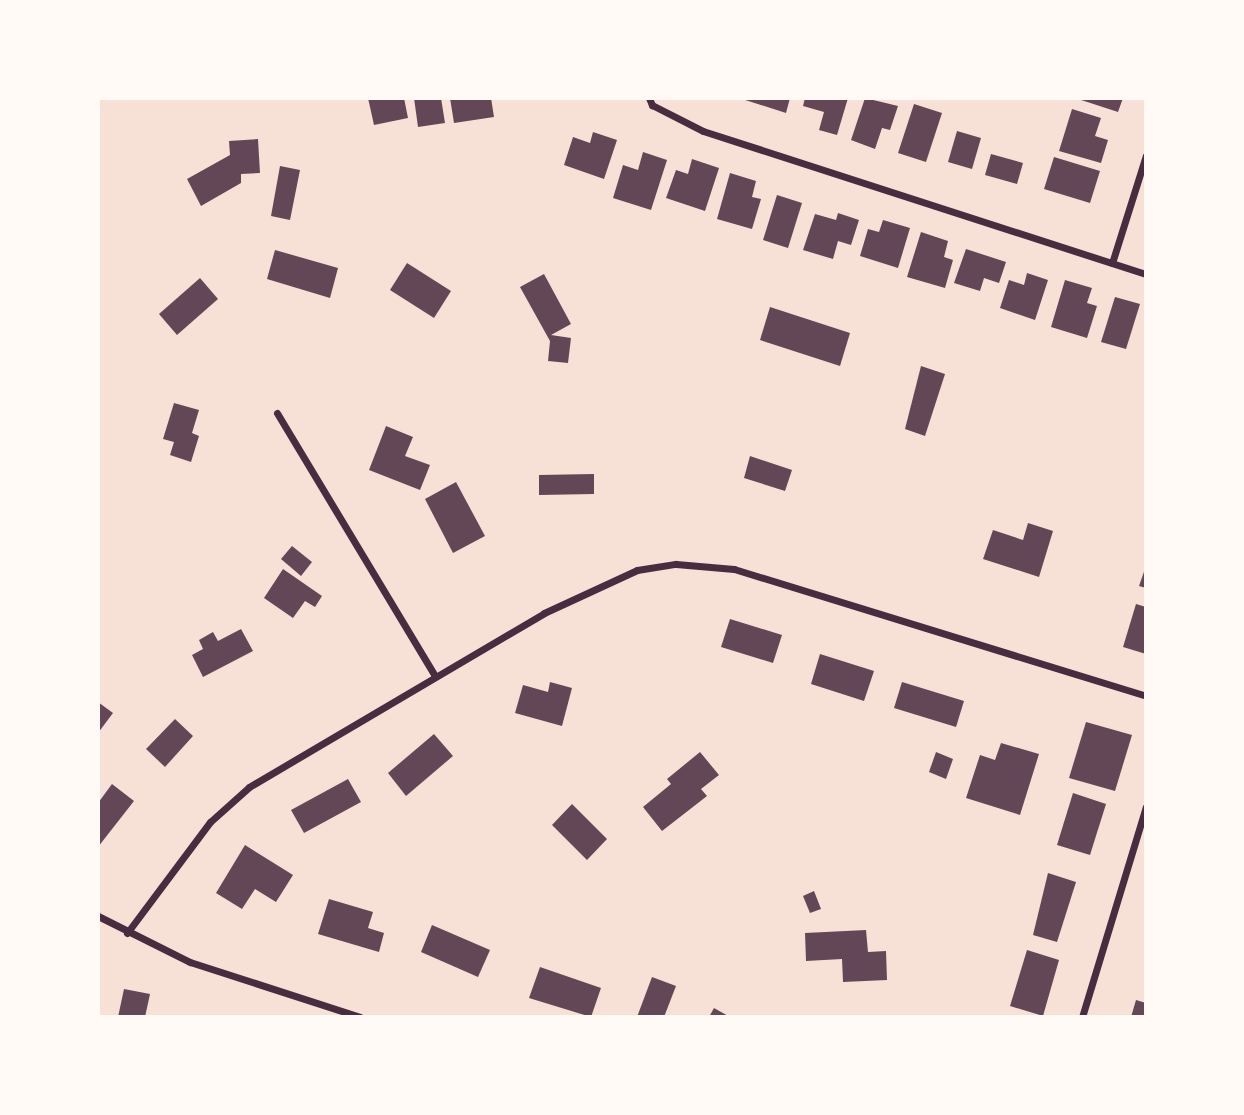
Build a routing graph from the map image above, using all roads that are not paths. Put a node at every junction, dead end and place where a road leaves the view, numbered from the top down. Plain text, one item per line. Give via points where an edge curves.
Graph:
1 (649, 98) edge
2 (1146, 155) edge
3 (1112, 263) junction
4 (1146, 274) edge
5 (278, 413) dead end
6 (435, 676) junction
7 (1146, 696) edge
8 (1146, 806) edge
9 (98, 916) edge
10 (127, 933) junction
11 (360, 1017) edge
12 (1082, 1017) edge

1 - 3 street via 652,105 703,131
2 - 3 street
3 - 4 street
5 - 6 street
6 - 7 street via 599,584 637,570 695,564 774,579
6 - 10 street via 282,766 222,810
8 - 12 street
9 - 10 street
10 - 11 street via 190,962

